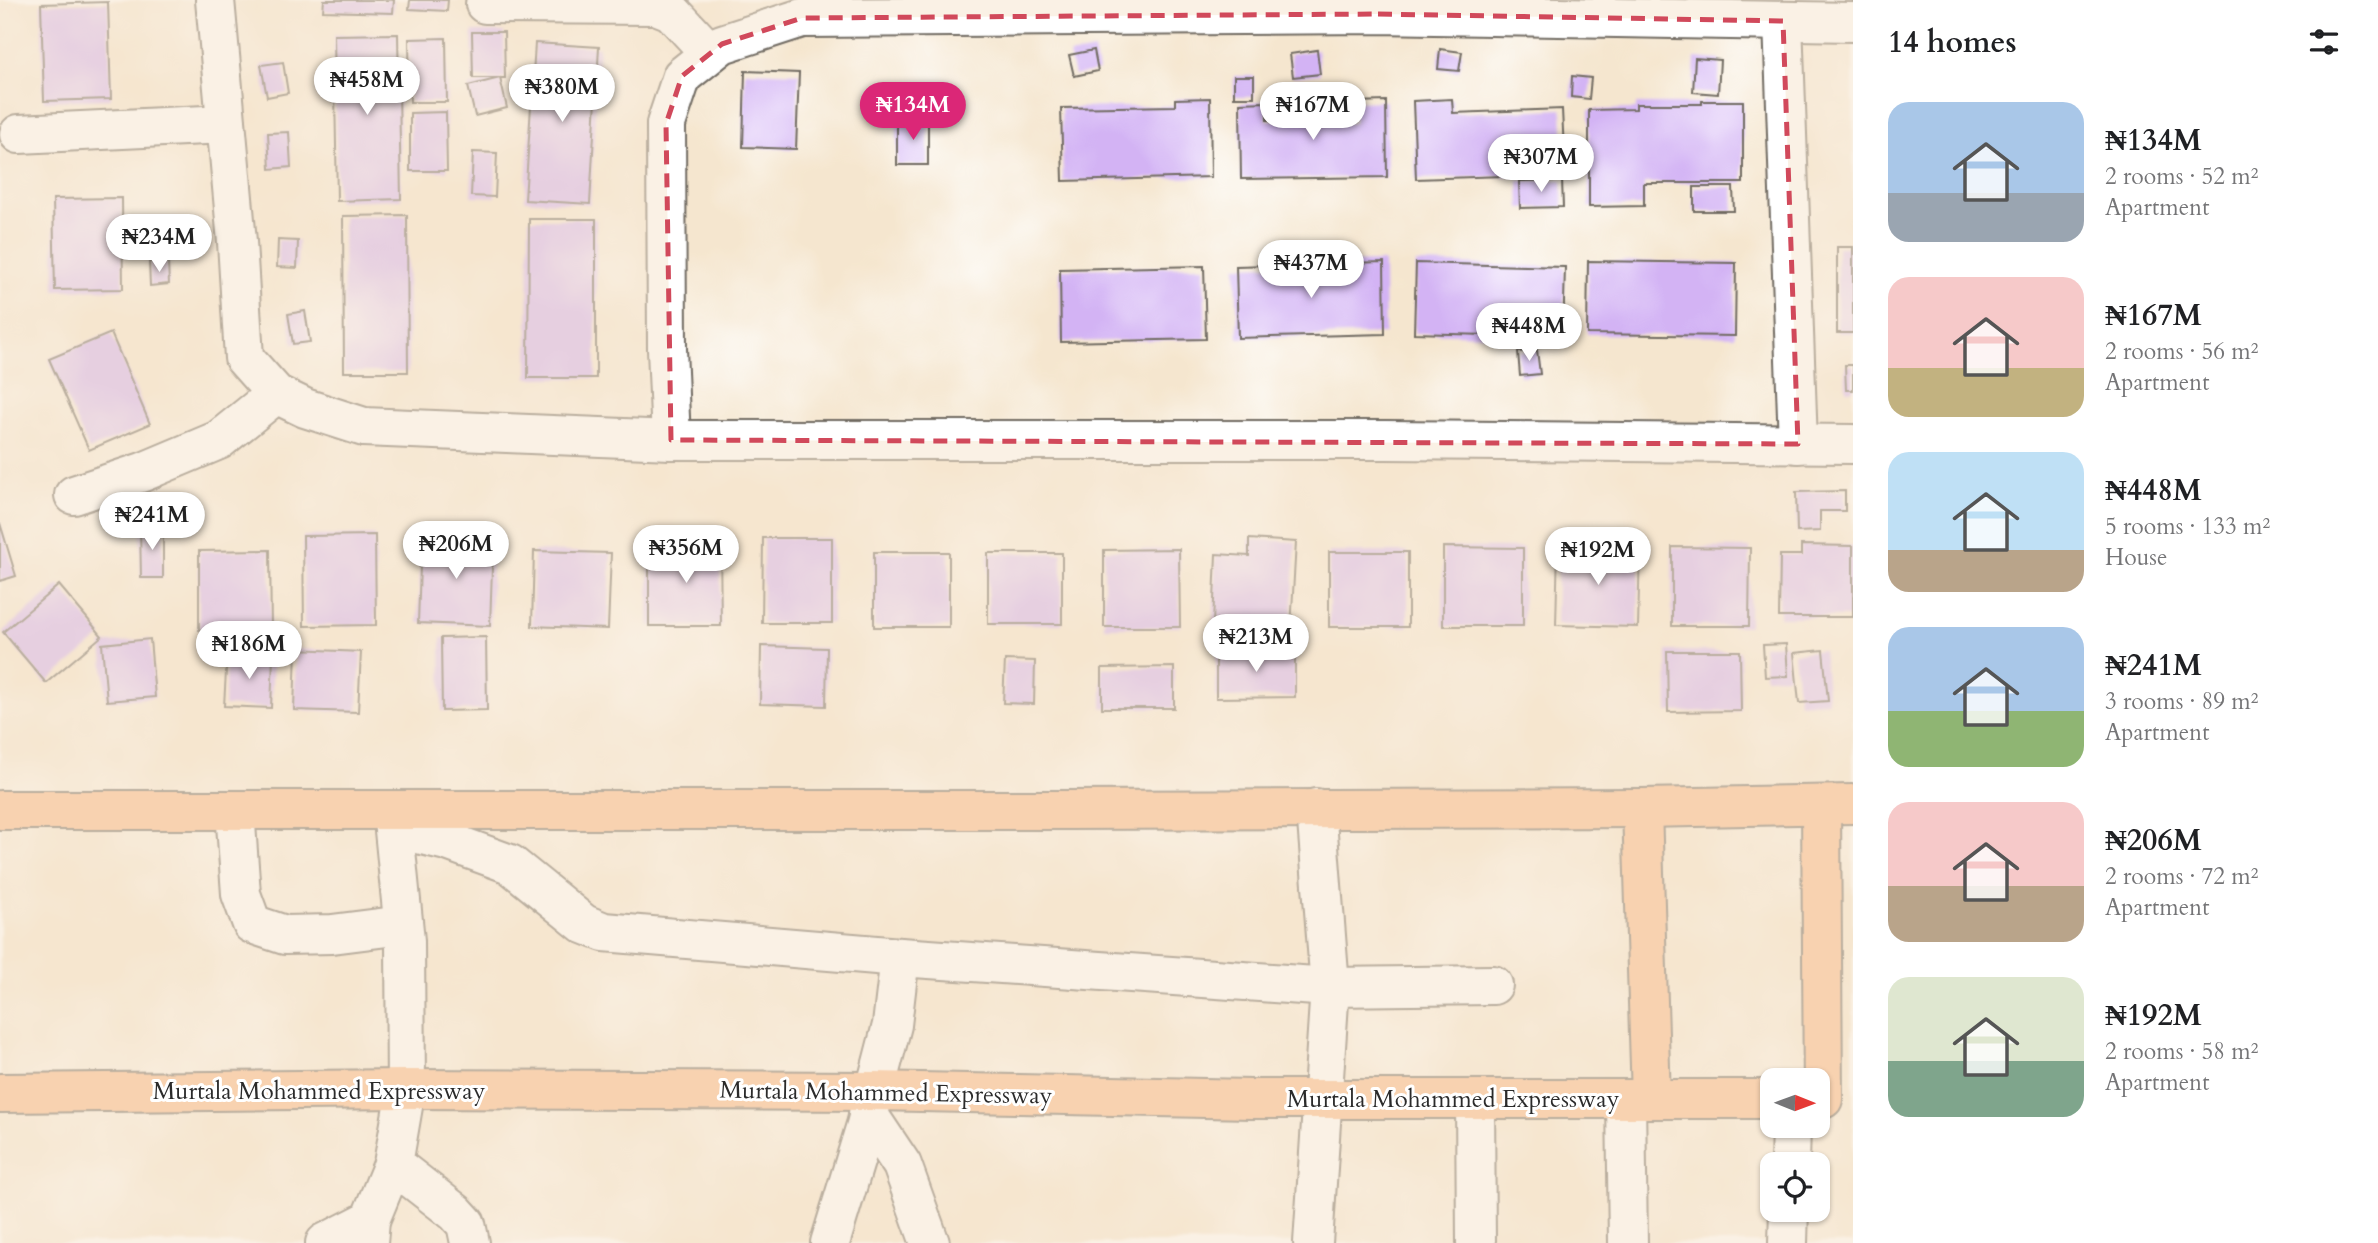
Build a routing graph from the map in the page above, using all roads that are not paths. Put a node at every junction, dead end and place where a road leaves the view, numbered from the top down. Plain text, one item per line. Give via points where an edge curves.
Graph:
1 (215, 0) edge
2 (485, 4) dead end
3 (1379, 7) edge
4 (1783, 20) junction
5 (1853, 22) edge
6 (710, 53) junction
7 (226, 124) junction
8 (19, 134) dead end
9 (276, 394) junction
10 (671, 440) junction
11 (1798, 444) junction
12 (1853, 444) edge
13 (74, 495) dead end
14 (1837, 805) edge
15 (1315, 807) junction
16 (1642, 808) junction
17 (0, 810) edge
18 (235, 810) junction
19 (393, 819) junction
20 (403, 925) junction
21 (900, 957) junction
22 (1493, 985) dead end
23 (1330, 987) junction
24 (406, 1089) junction
25 (0, 1093) edge
26 (1322, 1099) junction
27 (1475, 1099) junction
28 (1639, 1099) junction
29 (1760, 1099) edge
30 (1831, 1099) edge
31 (871, 1103) junction
32 (393, 1164) junction
33 (1789, 1222) edge
34 (369, 1231) edge
35 (325, 1243) edge
36 (470, 1243) edge
37 (830, 1243) edge
38 (930, 1243) edge
39 (1313, 1243) edge
40 (1476, 1243) edge
41 (1628, 1243) edge
42 (1788, 1243) edge

1 - 7 street
2 - 6 street via 656,5 671,11
3 - 4 street
3 - 6 street via 802,19 722,44
4 - 5 street
4 - 11 street
6 - 10 street via 682,76 666,124
7 - 8 street
7 - 9 street via 244,358
9 - 10 street via 364,426
9 - 13 street via 219,440
10 - 11 street
11 - 12 street
14 - 16 main road
14 - 30 main road
15 - 16 main road
15 - 19 main road
15 - 23 street
16 - 28 main road
17 - 18 main road
18 - 19 main road
18 - 20 street via 241,894 252,924 285,935
19 - 20 street
19 - 21 street via 510,864 584,924 604,932
20 - 24 street
21 - 23 street
21 - 31 street via 892,1025
22 - 23 street
23 - 26 street
24 - 25 main road, Murtala Mohammed Expressway
24 - 31 main road, Murtala Mohammed Expressway
24 - 32 street
26 - 27 main road, Murtala Mohammed Expressway
26 - 31 main road, Murtala Mohammed Expressway
26 - 39 street
27 - 28 main road, Murtala Mohammed Expressway
27 - 40 street
28 - 29 main road, Murtala Mohammed Expressway
28 - 41 street
31 - 37 street
31 - 38 street via 902,1165
32 - 34 street
32 - 36 street via 456,1213 466,1224
33 - 42 street
34 - 35 street

